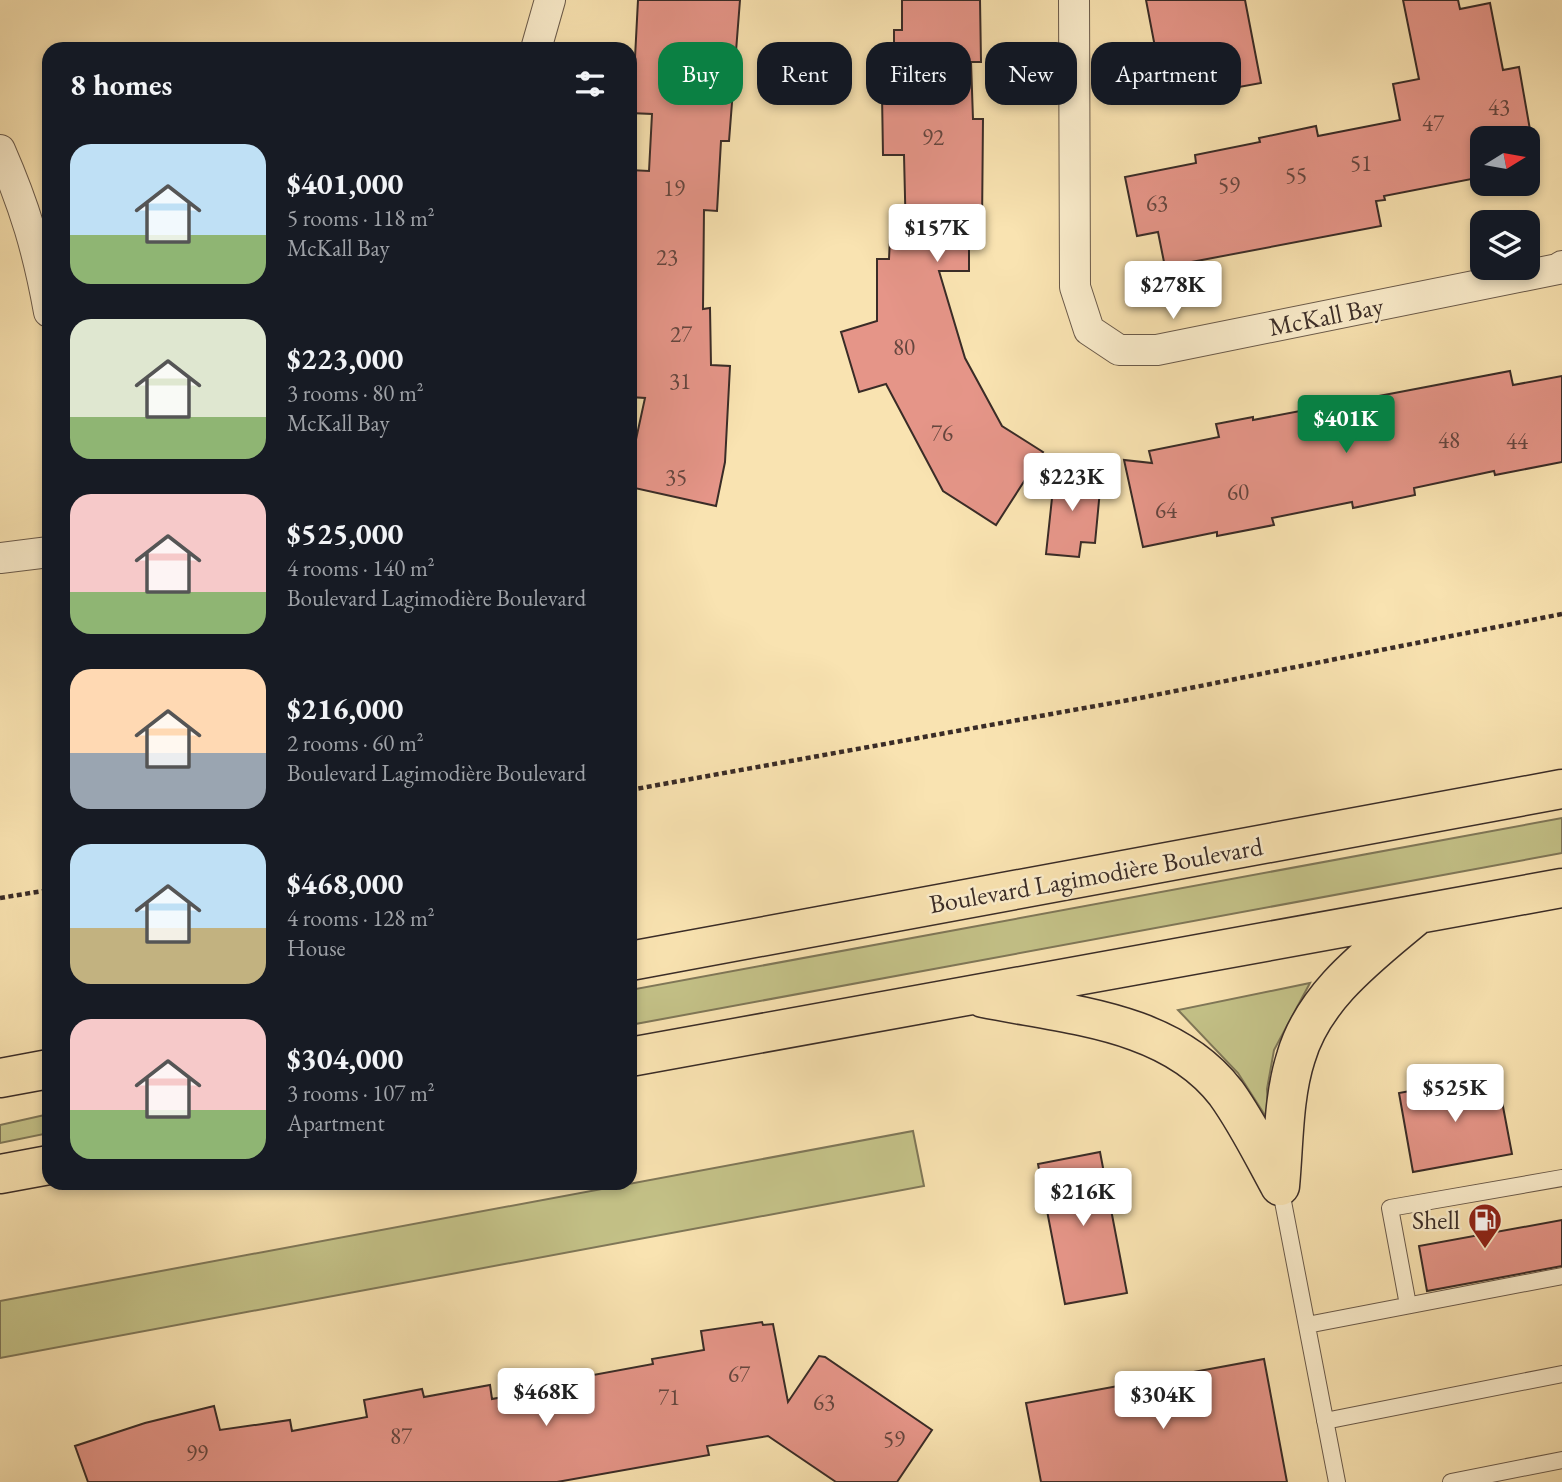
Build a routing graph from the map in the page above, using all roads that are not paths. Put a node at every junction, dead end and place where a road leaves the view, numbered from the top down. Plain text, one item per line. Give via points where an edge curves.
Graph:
1 (550, 0) edge
2 (1074, 0) edge
3 (538, 42) edge
4 (0, 150) edge
5 (1562, 266) edge
6 (42, 273) edge
7 (42, 553) edge
8 (0, 558) edge
9 (1562, 789) edge
10 (1562, 887) edge
11 (1419, 913) junction
12 (637, 960) edge
13 (964, 995) junction
14 (637, 1056) edge
15 (42, 1070) edge
16 (0, 1078) edge
17 (42, 1166) edge
18 (0, 1174) edge
19 (1562, 1178) edge
20 (1280, 1185) junction
21 (1562, 1276) edge
22 (1408, 1305) junction
23 (1307, 1325) junction
24 (1562, 1374) edge
25 (1325, 1421) junction
26 (1562, 1461) edge
27 (1337, 1482) edge
28 (1451, 1482) edge

1 - 3 street
2 - 5 street, McKall Bay via 1075,288 1089,330 1119,349 1157,350
4 - 6 street via 25,208
7 - 8 street
9 - 12 main road, Boulevard Lagimodière Boulevard
10 - 11 main road
11 - 13 main road
11 - 20 main road via 1345,977 1308,1030 1291,1077
13 - 14 main road
13 - 20 main road via 1131,1028 1173,1046 1225,1092
15 - 16 main road
17 - 18 main road
19 - 22 lane via 1390,1208
20 - 23 lane
21 - 22 lane
22 - 23 lane
23 - 25 lane
24 - 25 lane
25 - 27 lane
26 - 28 lane

